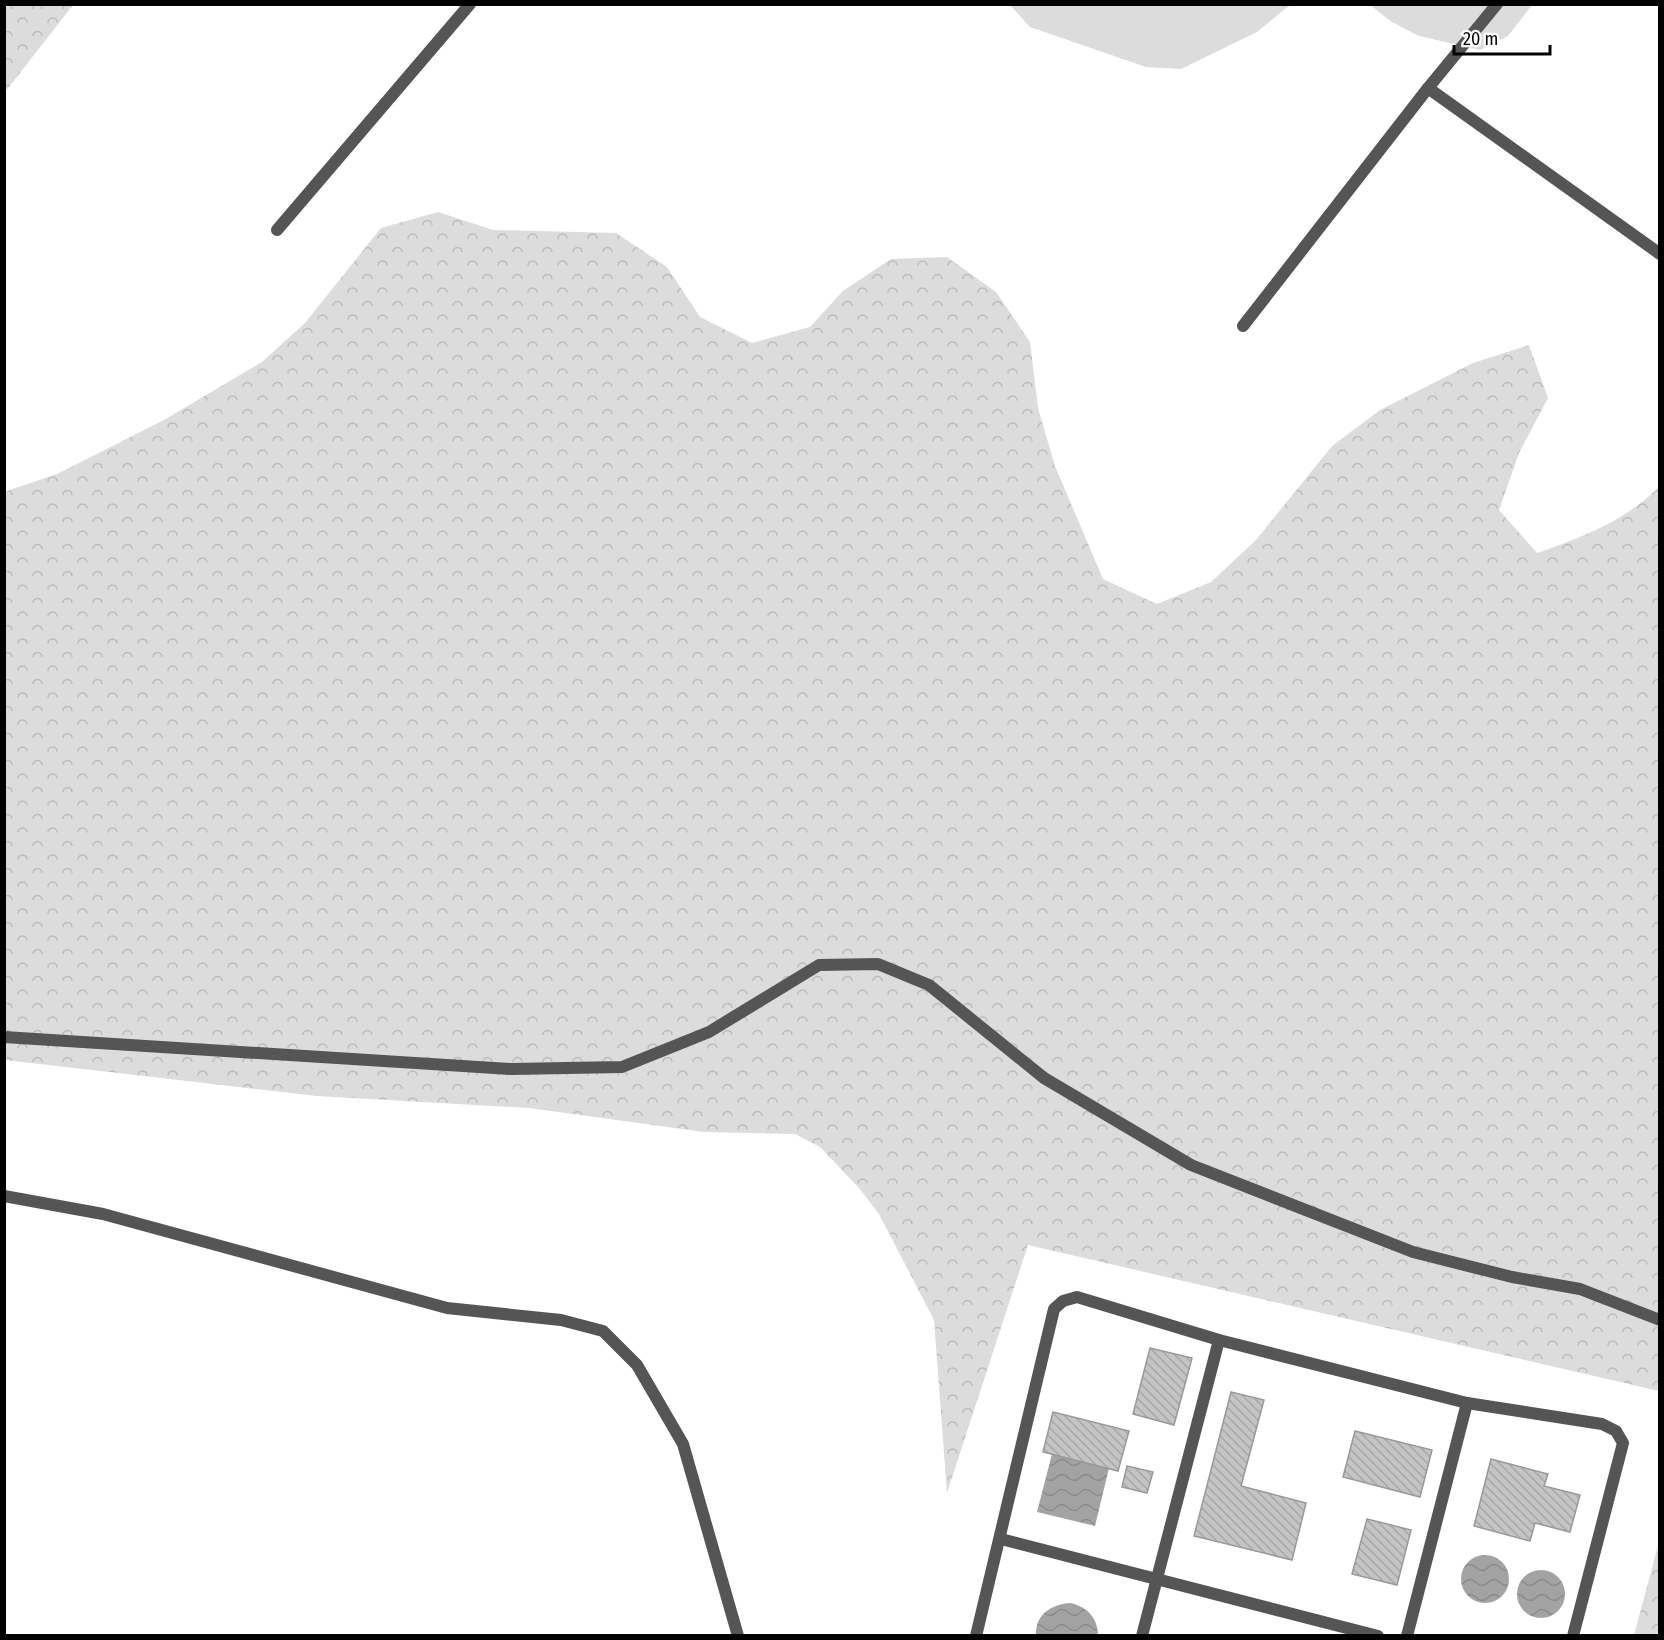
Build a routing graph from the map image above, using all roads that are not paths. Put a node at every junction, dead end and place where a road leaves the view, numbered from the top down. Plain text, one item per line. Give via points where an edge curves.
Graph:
1 (470, 4) edge
2 (1497, 4) edge
3 (1428, 88) junction
4 (277, 231) dead end
5 (1659, 254) edge
6 (1242, 326) dead end
7 (4, 1037) edge
8 (4, 1196) edge
9 (1659, 1320) edge
10 (1219, 1340) junction
11 (1467, 1403) junction
12 (1001, 1539) junction
13 (1157, 1579) junction
14 (738, 1635) edge
15 (976, 1635) edge
16 (1142, 1635) edge
17 (1378, 1635) edge
18 (1407, 1635) edge
19 (1574, 1635) edge

1 - 4 street
2 - 3 street
3 - 5 street
3 - 6 street
7 - 9 street via 511,1069 622,1067 709,1032 819,965 878,964 929,985 1044,1078 1191,1165 1413,1252 1580,1289
8 - 14 street via 103,1214 447,1308 561,1320 603,1331 637,1365 683,1444
10 - 11 street
10 - 12 street via 1077,1297 1063,1300 1054,1309
10 - 13 street
11 - 18 street
11 - 19 street via 1602,1424 1616,1431 1623,1443
12 - 13 street
12 - 15 street
13 - 16 street
13 - 17 street

